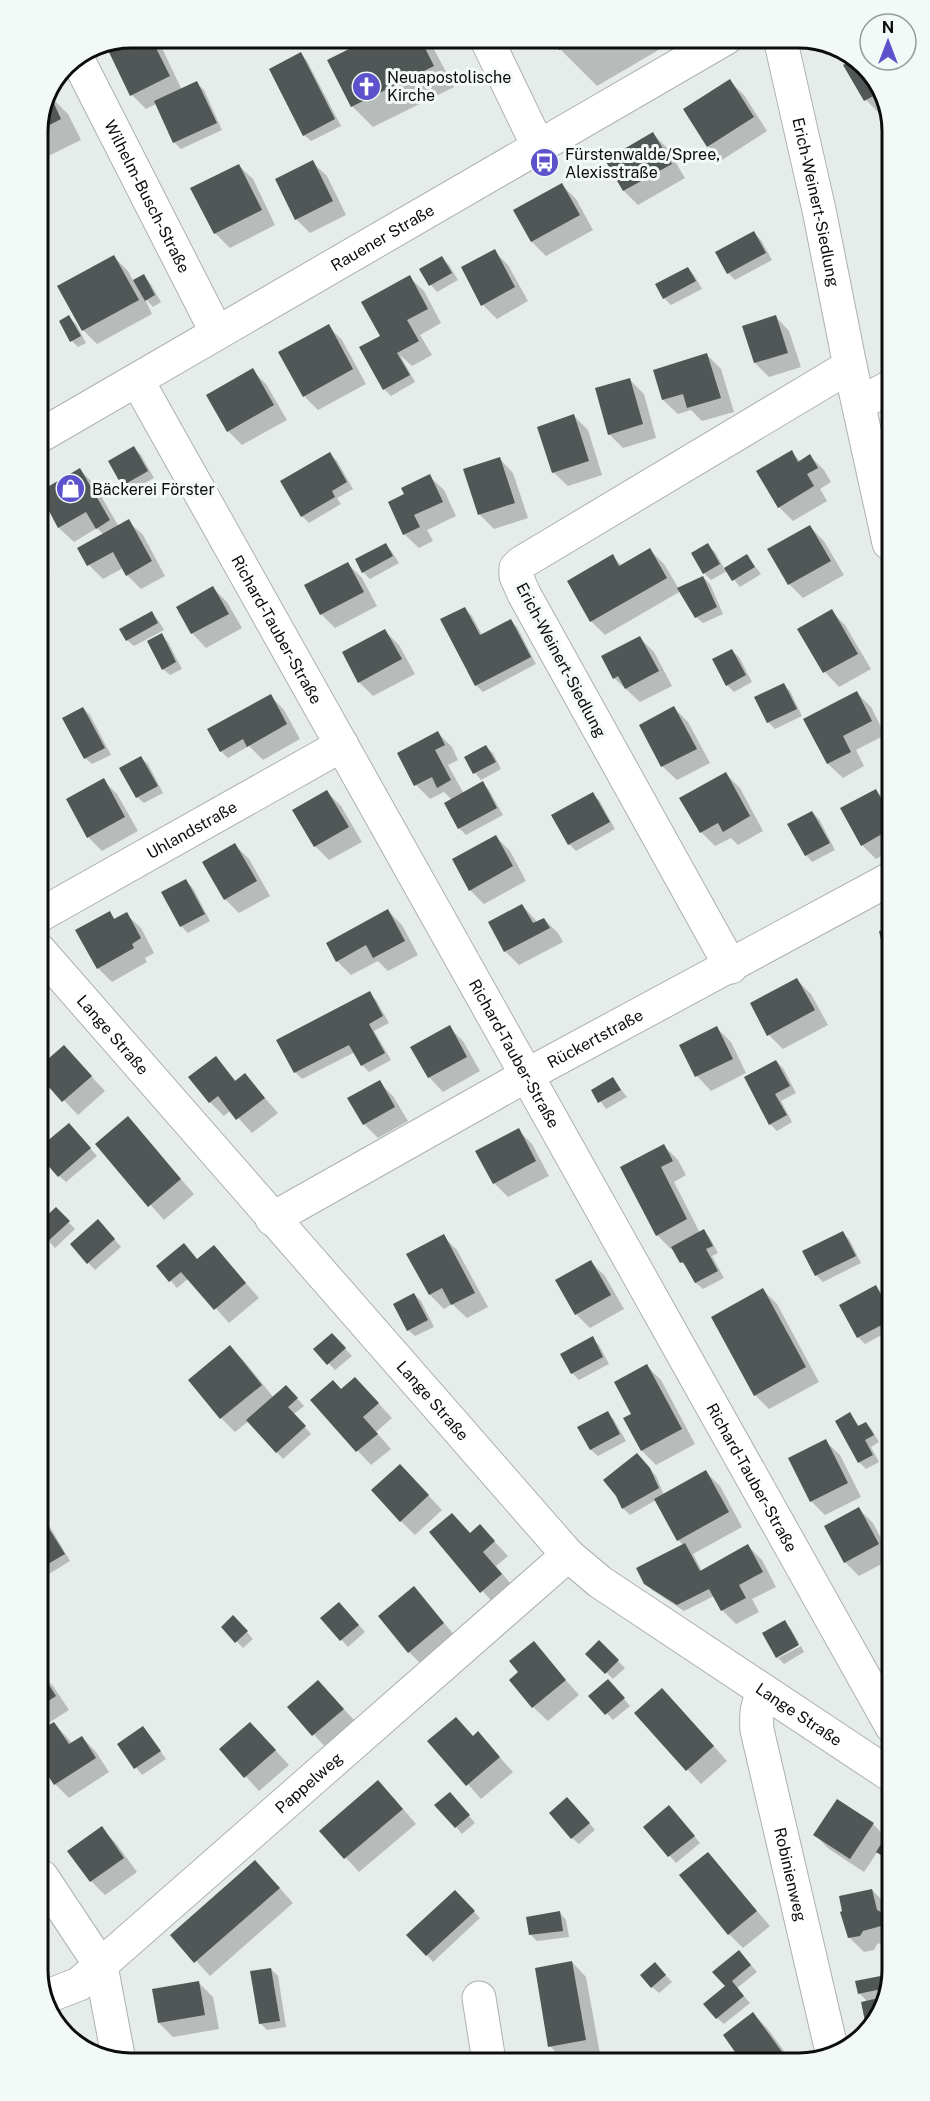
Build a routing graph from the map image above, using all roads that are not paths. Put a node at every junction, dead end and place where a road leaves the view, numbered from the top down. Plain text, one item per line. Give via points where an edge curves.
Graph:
1 (491, 48) edge
2 (709, 48) edge
3 (782, 48) edge
4 (81, 65) edge
5 (538, 146) junction
6 (217, 333) junction
7 (850, 366) junction
8 (137, 380) junction
9 (882, 391) edge
10 (859, 404) junction
11 (48, 432) edge
12 (882, 511) edge
13 (342, 745) junction
14 (882, 883) edge
15 (48, 910) edge
16 (730, 967) junction
17 (48, 970) edge
18 (527, 1076) junction
19 (272, 1219) junction
20 (568, 1556) junction
21 (765, 1692) junction
22 (882, 1709) edge
23 (882, 1769) edge
24 (48, 1886) edge
25 (101, 1966) junction
26 (52, 1995) edge
27 (479, 1998) dead end
28 (831, 2046) edge
29 (116, 2051) edge
30 (488, 2053) edge

1 - 5 street
2 - 5 street, Rauener Straße
3 - 7 street, Erich-Weinert-Siedlung
4 - 6 street, Wilhelm-Busch-Straße
5 - 6 street, Rauener Straße
6 - 8 street, Rauener Straße
7 - 10 street, Erich-Weinert-Siedlung
7 - 16 street, Erich-Weinert-Siedlung via 516,568 524,594
8 - 11 street, Rauener Straße
8 - 13 street, Richard-Tauber-Straße
9 - 10 street
10 - 12 street, Erich-Weinert-Siedlung
13 - 15 street, Uhlandstraße
13 - 18 street, Richard-Tauber-Straße
14 - 16 street, Rückertstraße
16 - 18 street, Rückertstraße
17 - 19 street, Lange Straße
18 - 19 street, Rückertstraße
18 - 22 street, Richard-Tauber-Straße
19 - 20 street, Lange Straße
20 - 21 street, Lange Straße via 600,1582
20 - 25 street, Pappelweg
21 - 23 street, Lange Straße
21 - 28 street, Robinienweg via 758,1703 757,1730
24 - 25 street
25 - 26 street, Pappelweg via 80,1984
25 - 29 street
27 - 30 street

